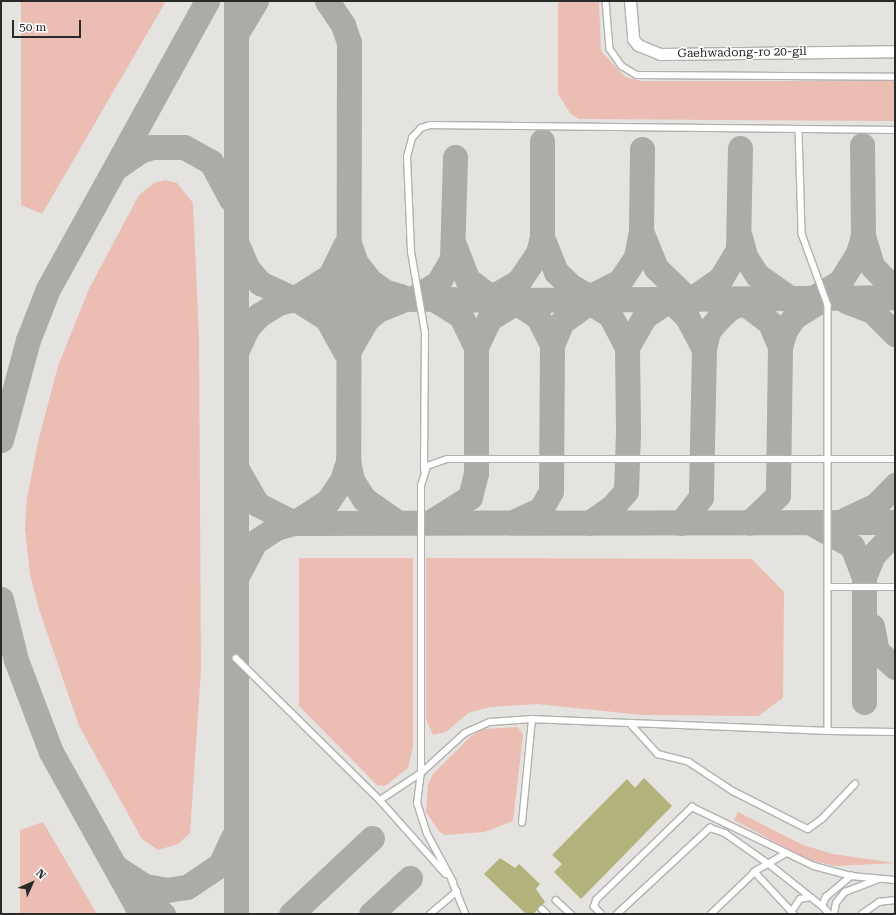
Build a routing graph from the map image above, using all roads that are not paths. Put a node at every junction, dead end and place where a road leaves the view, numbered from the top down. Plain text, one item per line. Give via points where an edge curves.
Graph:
1 (606, 1) edge
2 (630, 1) edge
3 (895, 51) edge
4 (895, 77) edge
5 (800, 130) junction
6 (895, 130) edge
7 (827, 459) junction
8 (895, 459) edge
9 (424, 470) junction
10 (828, 587) junction
11 (895, 587) edge
12 (236, 658) dead end
13 (532, 719) junction
14 (630, 723) junction
15 (828, 731) junction
16 (895, 732) edge
17 (422, 773) junction
18 (855, 784) dead end
19 (380, 800) junction
20 (522, 823) dead end
21 (784, 855) junction
22 (769, 864) junction
23 (755, 872) junction
24 (851, 876) junction
25 (879, 880) junction
26 (895, 880) edge
27 (453, 882) junction
28 (457, 891) junction
29 (810, 897) junction
30 (556, 900) dead end
31 (895, 900) edge
32 (822, 906) junction
33 (542, 909) dead end
34 (793, 913) edge
35 (430, 914) edge
36 (466, 914) edge
37 (547, 914) edge
38 (571, 914) edge
39 (601, 914) edge
40 (617, 914) edge
41 (711, 914) edge
42 (829, 914) edge
43 (834, 914) edge
44 (862, 914) edge

1 - 4 lane via 610,49 622,66 638,75
2 - 3 street, Gaehwadong-ro 20-gil via 632,39 638,45 660,54
5 - 6 lane
5 - 7 lane via 802,234 828,306
5 - 9 lane via 430,125 417,131 407,157 411,252 425,333
7 - 8 lane
7 - 9 lane via 447,459 435,460
7 - 10 lane
9 - 17 lane via 421,486
10 - 11 lane
10 - 15 lane
12 - 19 lane
13 - 14 lane
13 - 17 lane via 480,724 449,745
13 - 20 lane
14 - 15 lane
14 - 18 lane via 658,754 690,762 733,791 808,829
15 - 16 lane
17 - 19 lane
17 - 27 lane via 419,815
19 - 27 lane
21 - 22 lane
21 - 24 lane
21 - 39 lane via 692,807 596,900 594,907
22 - 23 lane
22 - 29 lane
22 - 40 lane via 725,833 706,829
23 - 34 lane
23 - 41 lane
24 - 25 lane
24 - 32 lane via 832,889
25 - 26 lane
25 - 43 lane via 845,892 836,903
27 - 28 lane
28 - 35 lane
28 - 36 lane
29 - 32 lane
29 - 34 lane via 800,899
30 - 38 lane
31 - 44 lane via 879,902
32 - 42 lane
33 - 37 lane

